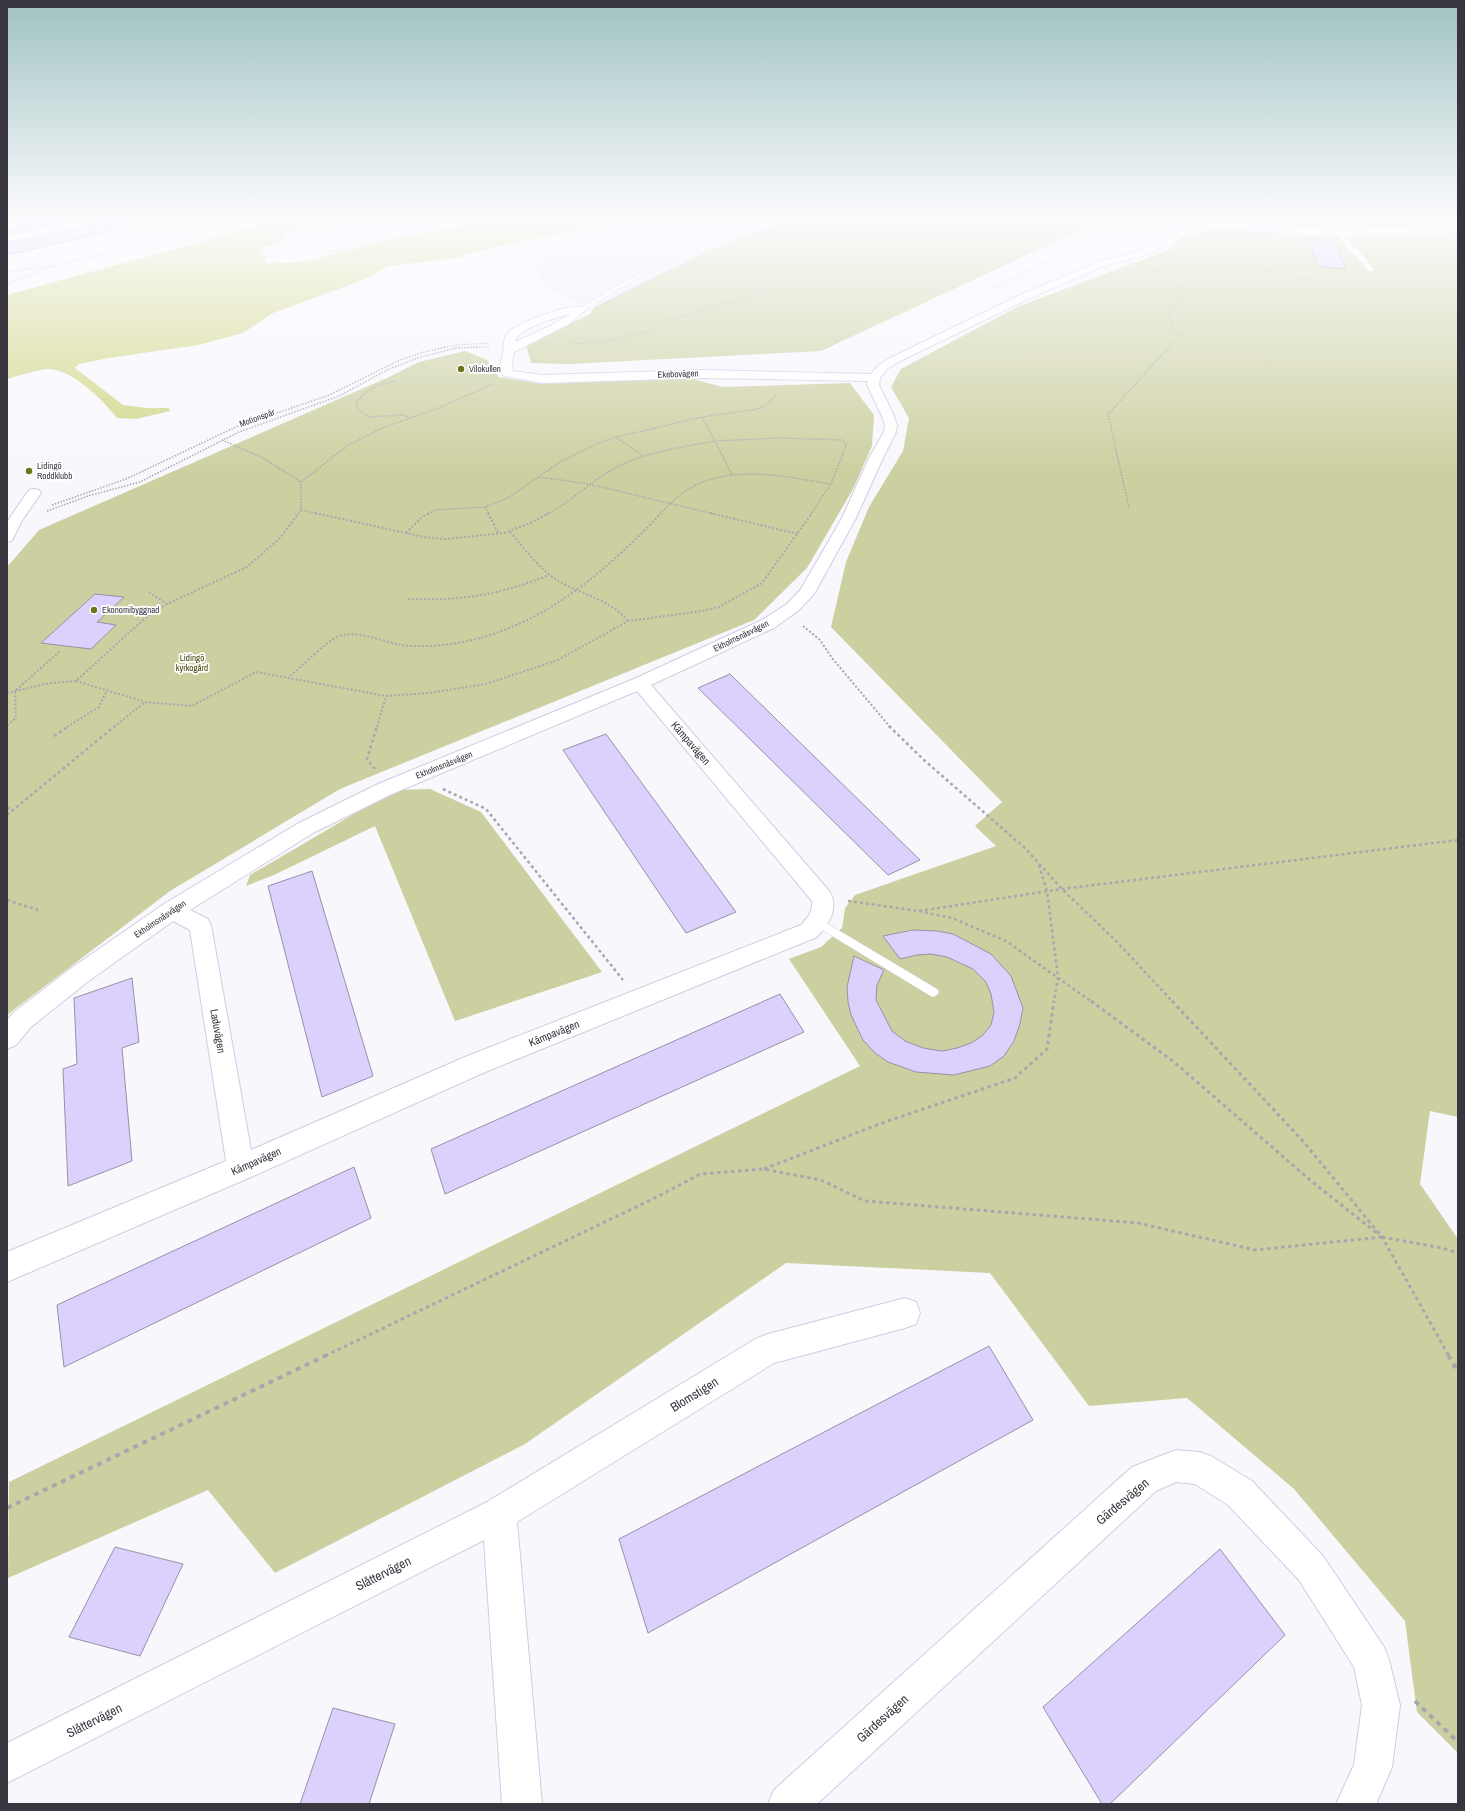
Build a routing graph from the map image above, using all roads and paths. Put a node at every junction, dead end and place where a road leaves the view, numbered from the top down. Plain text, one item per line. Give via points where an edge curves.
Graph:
1 (591, 304) edge
2 (723, 304) edge
3 (1011, 304) edge
4 (1176, 304) edge
5 (582, 309) joint
6 (509, 348) junction
7 (555, 349) dead end
8 (508, 374) junction
9 (874, 378) junction
10 (396, 381) dead end
11 (776, 394) dead end
12 (702, 417) junction
13 (410, 418) junction
14 (616, 437) junction
15 (222, 440) junction
16 (715, 441) junction
17 (644, 456) junction
18 (732, 475) junction
19 (538, 477) junction
20 (301, 482) junction
21 (589, 484) junction
22 (831, 484) junction
23 (34, 493) dead end
24 (670, 503) junction
25 (485, 507) junction
26 (1129, 508) dead end
27 (301, 510) junction
28 (16, 519) junction
29 (510, 532) junction
30 (406, 534) junction
31 (499, 534) junction
32 (798, 534) junction
33 (7, 538) edge
34 (549, 575) junction
35 (576, 590) junction
36 (149, 592) dead end
37 (408, 599) dead end
38 (167, 604) junction
39 (628, 621) junction
40 (802, 625) dead end
41 (60, 651) dead end
42 (290, 676) junction
43 (76, 681) junction
44 (640, 683) junction
45 (107, 690) junction
46 (15, 691) junction
47 (7, 693) edge
48 (386, 696) junction
49 (145, 702) junction
50 (7, 725) edge
51 (54, 736) dead end
52 (414, 777) junction
53 (385, 789) junction
54 (7, 808) edge
55 (13, 810) junction
56 (7, 815) edge
57 (1458, 840) edge
58 (1038, 863) junction
59 (1062, 889) junction
60 (1047, 891) junction
61 (822, 898) junction
62 (7, 900) edge
63 (38, 910) dead end
64 (172, 910) junction
65 (919, 911) junction
66 (818, 922) junction
67 (1058, 977) junction
68 (933, 992) dead end
69 (638, 1000) junction
70 (7, 1038) edge
71 (241, 1168) junction
72 (763, 1169) junction
73 (1382, 1237) junction
74 (1458, 1253) edge
75 (7, 1267) edge
76 (905, 1313) dead end
77 (1458, 1372) edge
78 (7, 1508) edge
79 (499, 1514) junction
80 (7, 1764) edge
81 (522, 1804) edge
82 (788, 1804) edge
83 (1356, 1804) edge

1 - 5 lane
2 - 7 path via 662,322 650,331 605,342 569,344
3 - 9 street via 898,358 883,367
4 - 26 path via 1168,318 1178,338 1108,414
5 - 6 street via 575,316
6 - 8 street via 505,365
6 - 15 path, Motionspår via 456,348 421,357 389,369 339,396
6 - 28 path via 481,343 424,352 378,370 327,396 238,426 126,479
8 - 9 street, Ekebovägen via 542,379 702,374
8 - 13 path via 502,380
9 - 44 street, Ekholmsnäsvägen via 873,385 888,416 890,432 849,518 808,591 793,607 768,624
10 - 13 path via 384,383 362,394 356,403 358,410 369,417 403,415
11 - 12 path via 758,409
12 - 14 path
12 - 16 path
13 - 20 path via 382,428 347,446
14 - 17 path
14 - 19 path via 560,462
15 - 20 path via 281,466
15 - 28 path, Motionspår via 140,482
16 - 17 path via 690,444
16 - 18 path
16 - 22 path via 783,437 843,440 846,446
17 - 21 path via 623,464
18 - 22 path via 782,477
18 - 24 path via 688,489
19 - 21 path
19 - 25 path via 508,498
20 - 27 path
21 - 24 path
21 - 29 path via 556,509
22 - 32 path
23 - 28 street
24 - 32 path
24 - 35 path via 598,575
25 - 30 path via 435,510 422,517
25 - 31 path
27 - 30 path
27 - 38 path via 280,538 247,567
28 - 33 street
29 - 31 path
29 - 34 path
30 - 31 path via 445,539
32 - 39 path via 762,583 742,596 719,607 702,611
34 - 35 path
34 - 37 path via 521,587 488,596 454,600
35 - 39 path via 615,607
35 - 42 path via 514,626 482,637 442,644 404,645 346,634 336,637
36 - 38 path
38 - 43 path via 152,612
39 - 48 path via 558,660 493,682 429,694
40 - 58 path via 820,640 882,720 1026,849
41 - 46 path
42 - 48 path
42 - 49 path via 256,672 192,706
43 - 45 path
43 - 46 path
44 - 52 street, Ekholmsnäsvägen
44 - 61 street, Kämpavägen
45 - 49 path
45 - 51 path via 98,707
46 - 47 path
46 - 50 path via 16,718
48 - 53 path via 367,759 378,773
49 - 55 path
52 - 53 street, Ekholmsnäsvägen
52 - 69 path via 486,809
53 - 64 street, Ekholmsnäsvägen via 306,828
54 - 55 path
55 - 56 path
57 - 59 path
58 - 59 path
58 - 60 path
59 - 60 path
59 - 73 path via 1116,941 1302,1140
60 - 65 path
60 - 67 path
61 - 65 path
61 - 66 street via 823,912
62 - 63 path
64 - 70 street, Ekholmsnäsvägen via 72,981 22,1020
64 - 71 street, Laduvägen via 200,924
65 - 67 path via 952,918 1006,941
66 - 68 lane
66 - 69 street, Kämpavägen via 808,931
67 - 72 path via 1047,1049 1015,1078 882,1123
67 - 73 path via 1174,1062 1310,1180
69 - 71 street, Kämpavägen via 474,1065
71 - 75 street, Kämpavägen
72 - 73 path via 821,1180 865,1201 1138,1223 1256,1250
72 - 78 path via 700,1174 659,1196
73 - 74 path
73 - 77 path
76 - 79 street, Blomstigen via 768,1349
79 - 80 street, Slåttervägen
79 - 81 street
82 - 83 street, Gärdesvägen via 1144,1479 1176,1466 1199,1468 1240,1493 1311,1568 1371,1660 1381,1705 1373,1767

